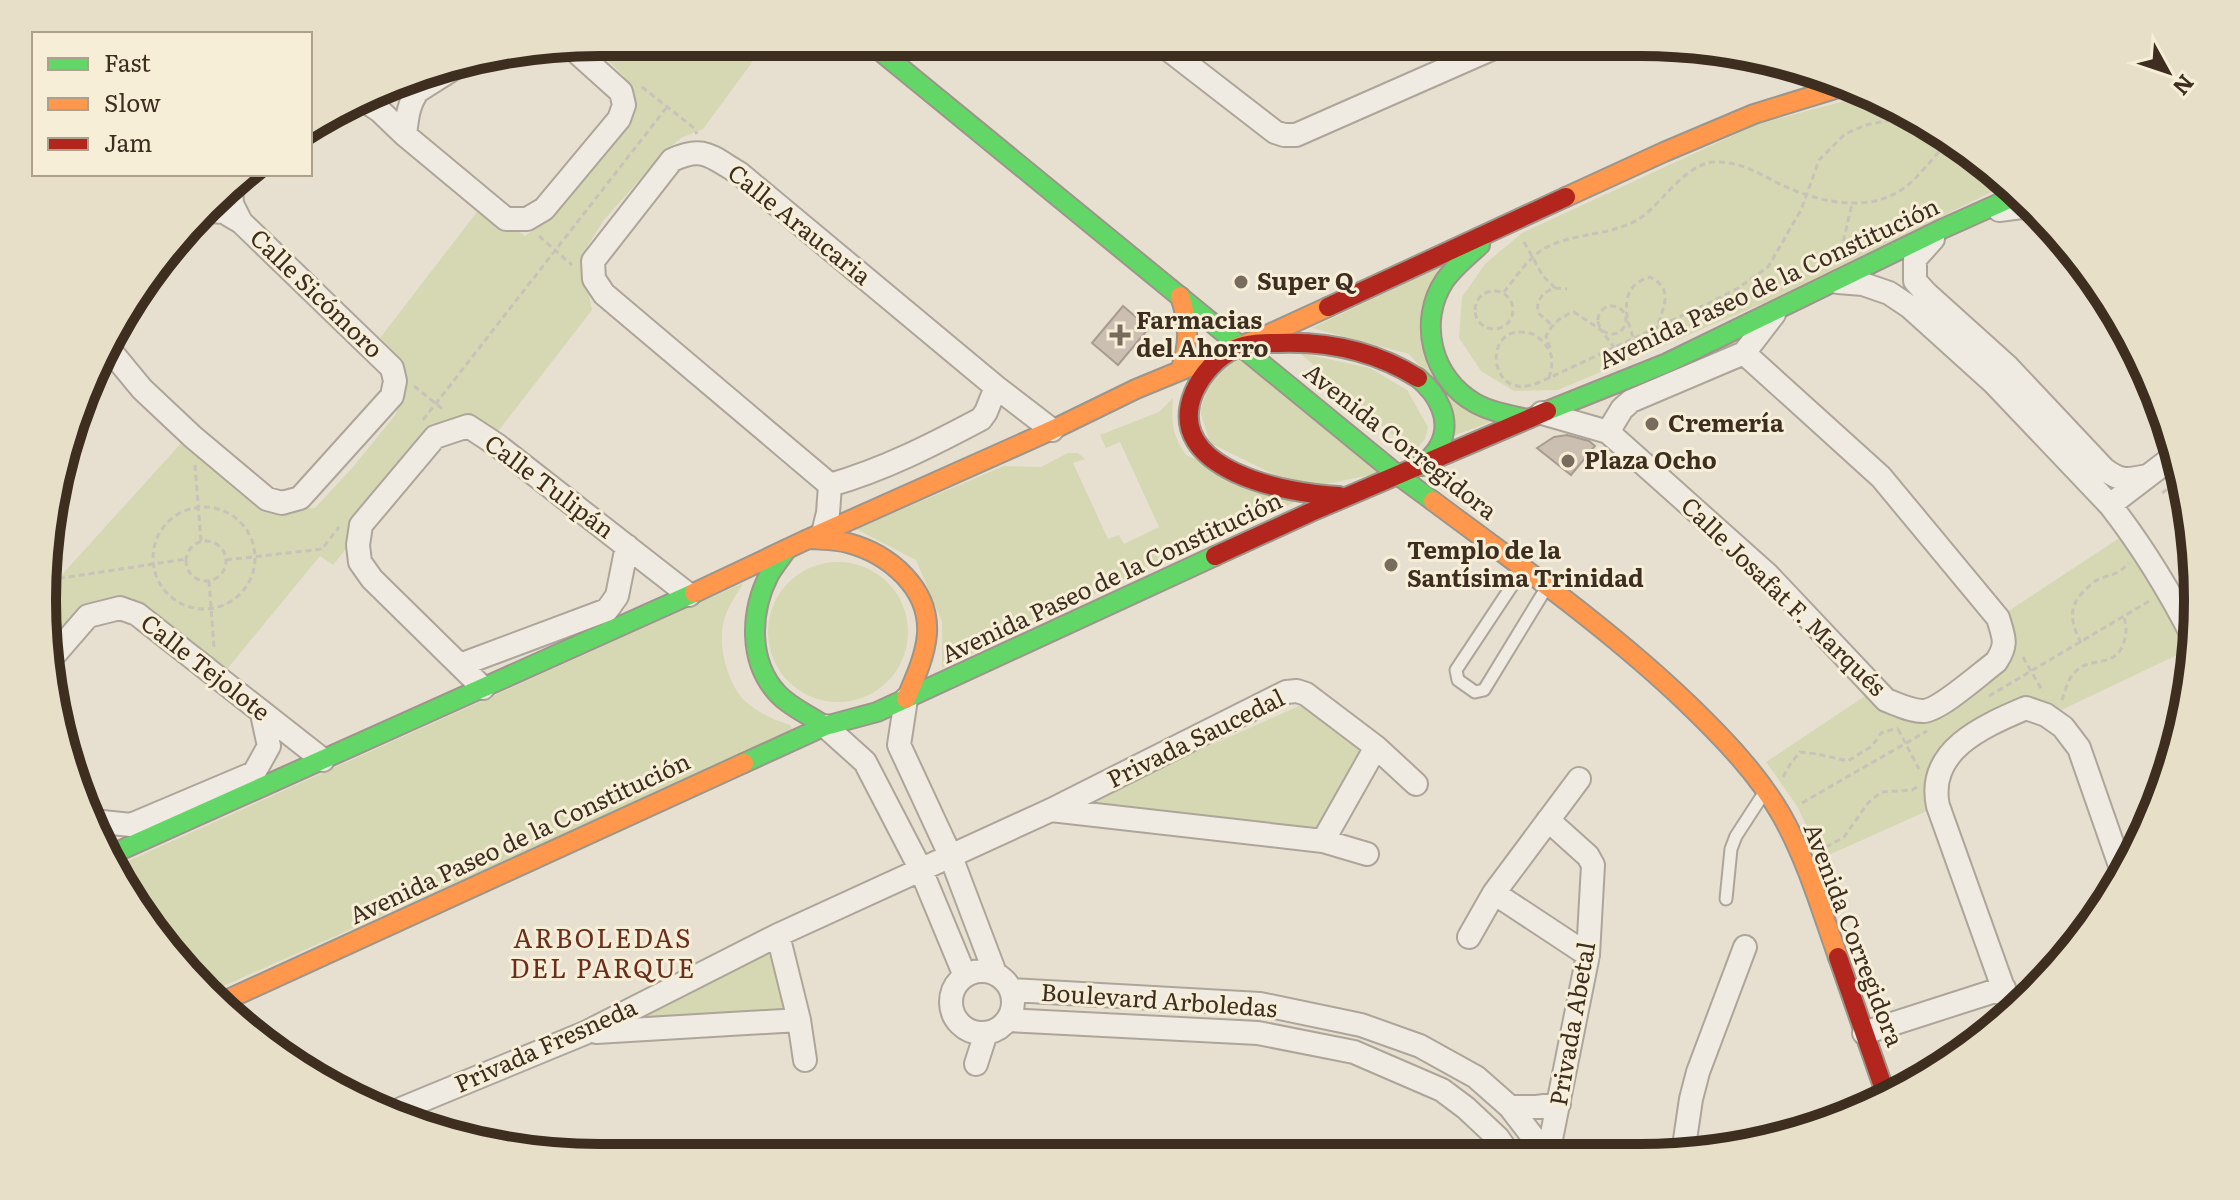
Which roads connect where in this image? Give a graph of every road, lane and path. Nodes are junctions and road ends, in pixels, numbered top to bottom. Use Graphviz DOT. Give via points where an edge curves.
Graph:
graph roads {
  1 [pos="890,56"];
  2 [pos="1177,56"];
  3 [pos="1475,56"];
  4 [pos="582,57"];
  5 [pos="430,84"];
  6 [pos="1827,89"];
  7 [pos="621,92"];
  8 [pos="372,106"];
  9 [pos="667,107"];
  10 [pos="1898,121"];
  11 [pos="405,135"];
  12 [pos="1940,147"];
  13 [pos="704,153"];
  14 [pos="1805,195"];
  15 [pos="2008,199"];
  16 [pos="232,200"];
  17 [pos="1852,204"];
  18 [pos="2017,208"];
  19 [pos="219,212"];
  20 [pos="1981,212"];
  21 [pos="506,219"];
  22 [pos="241,222"];
  23 [pos="1501,227"];
  24 [pos="1942,229"];
  25 [pos="556,250"];
  26 [pos="1532,259"];
  27 [pos="575,268"];
  28 [pos="1834,282"];
  29 [pos="1555,288"];
  30 [pos="1567,289"];
  31 [pos="1504,292"];
  32 [pos="1180,296"];
  33 [pos="1776,310"];
  34 [pos="1625,315"];
  35 [pos="1552,325"];
  36 [pos="1657,327"];
  37 [pos="1601,330"];
  38 [pos="1633,338"];
  39 [pos="1241,346"];
  40 [pos="1614,347"];
  41 [pos="1551,351"];
  42 [pos="1744,353"];
  43 [pos="114,355"];
  44 [pos="392,368"];
  45 [pos="1180,371"];
  46 [pos="1549,378"];
  47 [pos="996,387"];
  48 [pos="435,404"];
  49 [pos="1535,416"];
  50 [pos="468,426"];
  51 [pos="417,428"];
  52 [pos="1052,430"];
  53 [pos="1608,432"];
  54 [pos="193,437"];
  55 [pos="2166,462"];
  56 [pos="1422,466"];
  57 [pos="1399,476"];
  58 [pos="2147,476"];
  59 [pos="830,485"];
  60 [pos="1347,497"];
  61 [pos="2110,505"];
  62 [pos="199,507"];
  63 [pos="341,525"];
  64 [pos="816,536"];
  65 [pos="201,541"];
  66 [pos="627,546"];
  67 [pos="2141,548"];
  68 [pos="787,549"];
  69 [pos="256,556"];
  70 [pos="186,559"];
  71 [pos="226,560"];
  72 [pos="153,563"];
  73 [pos="1523,568"];
  74 [pos="57,579"];
  75 [pos="209,581"];
  76 [pos="1547,586"];
  77 [pos="689,595"];
  78 [pos="212,609"];
  79 [pos="2124,617"];
  80 [pos="2183,619"];
  81 [pos="2081,643"];
  82 [pos="59,650"];
  83 [pos="2023,658"];
  84 [pos="460,665"];
  85 [pos="215,676"];
  86 [pos="483,688"];
  87 [pos="906,699"];
  88 [pos="2047,699"];
  89 [pos="2061,709"];
  90 [pos="262,714"];
  91 [pos="825,726"];
  92 [pos="1376,747"];
  93 [pos="323,760"];
  94 [pos="1919,770"];
  95 [pos="1579,779"];
  96 [pos="1416,784"];
  97 [pos="1766,794"];
  98 [pos="1938,806"];
  99 [pos="1051,810"];
  100 [pos="1548,820"];
  101 [pos="104,823"];
  102 [pos="1323,841"];
  103 [pos="1799,849"];
  104 [pos="118,852"];
  105 [pos="1367,854"];
  106 [pos="951,857"];
  107 [pos="2118,859"];
  108 [pos="921,870"];
  109 [pos="1494,893"];
  110 [pos="1726,899"];
  111 [pos="778,935"];
  112 [pos="1469,937"];
  113 [pos="1745,947"];
  114 [pos="1588,955"];
  115 [pos="995,973"];
  116 [pos="965,976"];
  117 [pos="2004,988"];
  118 [pos="1011,990"];
  119 [pos="230,999"];
  120 [pos="2008,1001"];
  121 [pos="799,1020"];
  122 [pos="1008,1020"];
  123 [pos="1361,1025"];
  124 [pos="585,1033"];
  125 [pos="986,1033"];
  126 [pos="1864,1033"];
  127 [pos="1354,1052"];
  128 [pos="805,1060"];
  129 [pos="976,1064"];
  130 [pos="1883,1087"];
  131 [pos="1559,1104"];
  132 [pos="1510,1107"];
  133 [pos="405,1108"];
  134 [pos="1685,1142"];
  135 [pos="1502,1144"];
  136 [pos="1539,1144"];
  137 [pos="1549,1144"];
  1 -- 32 [label="street, Avenida Corregidora"];
  2 -- 3 [label="street" via="1275,132 1296,135"];
  4 -- 7 [label="street"];
  5 -- 11 [label="street" via="410,105"];
  6 -- 23 [label="street" via="1664,152"];
  7 -- 9 [label="path" via="637,83"];
  7 -- 21 [label="street" via="619,119 544,209 527,219"];
  8 -- 11 [label="street"];
  9 -- 13 [label="path" via="694,128"];
  9 -- 25 [label="path"];
  10 -- 14 [label="path" via="1845,134 1819,160"];
  11 -- 21 [label="street"];
  12 -- 17 [label="path" via="1909,185 1885,199"];
  13 -- 47 [label="street, Calle Araucaria" via="739,173"];
  13 -- 59 [label="street, Calle Araucaria" via="672,160 593,261 594,279 604,294"];
  14 -- 17 [label="path"];
  14 -- 26 [label="path" via="1758,171 1710,162 1683,176 1626,228 1573,238"];
  14 -- 36 [label="path" via="1768,267 1738,288"];
  15 -- 20 [label="street, Avenida Paseo de la Constitución"];
  16 -- 22 [label="street, Calle Sicómoro"];
  17 -- 28 [label="path"];
  18 -- 20 [label="street"];
  19 -- 22 [label="street"];
  20 -- 24 [label="street, Avenida Paseo de la Constitución"];
  21 -- 25 [label="path"];
  22 -- 44 [label="street, Calle Sicómoro"];
  23 -- 39 [label="street"];
  23 -- 49 [label="street" via="1443,283 1432,308 1432,349 1443,374 1461,395 1484,408"];
  24 -- 28 [label="street, Avenida Paseo de la Constitución"];
  24 -- 58 [label="street" via="1915,259 1915,281 2008,367 2104,469 2126,480"];
  25 -- 27 [label="path"];
  25 -- 48 [label="path"];
  26 -- 29 [label="path"];
  26 -- 31 [label="path"];
  28 -- 33 [label="street, Avenida Paseo de la Constitución"];
  28 -- 61 [label="street" via="1863,284 1910,307 1993,382"];
  29 -- 30 [label="path"];
  29 -- 35 [label="path" via="1537,303 1538,313"];
  31 -- 31 [label="path" via="1513,305 1511,320 1501,329 1490,329 1477,320 1476,304 1487,292"];
  32 -- 39 [label="street, Avenida Corregidora"];
  32 -- 45 [label="street" via="1190,336"];
  33 -- 42 [label="street"];
  33 -- 49 [label="street, Avenida Paseo de la Constitución" via="1667,363"];
  34 -- 36 [label="path" via="1632,288 1650,277 1665,289"];
  34 -- 37 [label="path" via="1619,332"];
  34 -- 37 [label="path" via="1609,306 1601,311"];
  34 -- 38 [label="path"];
  35 -- 37 [label="path" via="1574,312"];
  35 -- 41 [label="path" via="1546,336"];
  36 -- 38 [label="path"];
  37 -- 40 [label="path"];
  38 -- 40 [label="path"];
  39 -- 45 [label="street"];
  39 -- 56 [label="street" via="1329,344 1377,358 1419,379 1439,400 1444,425 1439,447"];
  39 -- 57 [label="street, Avenida Corregidora"];
  39 -- 60 [label="street" via="1203,375 1194,391 1189,421 1196,442 1218,462 1254,481 1294,493"];
  40 -- 46 [label="path"];
  41 -- 46 [label="path"];
  41 -- 46 [label="path" via="1529,332 1515,332 1496,352 1496,366 1515,386"];
  42 -- 53 [label="street" via="1631,401"];
  42 -- 53 [label="street, Calle Josafat F. Marqués" via="1881,477 1998,618 2005,642 1996,662 1936,708 1923,711 1886,700 1768,575"];
  43 -- 54 [label="street, Calle Sicómoro"];
  44 -- 48 [label="path"];
  44 -- 54 [label="street, Calle Sicómoro" via="392,396 300,498 282,503 267,499"];
  45 -- 52 [label="street"];
  47 -- 52 [label="street, Calle Araucaria"];
  47 -- 59 [label="street" via="981,419 932,445"];
  48 -- 50 [label="path"];
  48 -- 51 [label="path"];
  49 -- 53 [label="street, Calle Josafat F. Marqués"];
  49 -- 56 [label="street, Avenida Paseo de la Constitución"];
  50 -- 66 [label="street, Calle Tulipán"];
  50 -- 84 [label="street, Calle Tulipán" via="435,437 361,525 358,545 360,562 372,579"];
  52 -- 64 [label="street"];
  54 -- 62 [label="path"];
  55 -- 58 [label="street"];
  56 -- 57 [label="street, Avenida Paseo de la Constitución"];
  57 -- 60 [label="street, Avenida Paseo de la Constitución"];
  57 -- 73 [label="street, Avenida Corregidora"];
  58 -- 61 [label="street"];
  59 -- 64 [label="street" via="828,513"];
  60 -- 87 [label="street, Avenida Paseo de la Constitución"];
  61 -- 67 [label="street"];
  62 -- 65 [label="path"];
  62 -- 69 [label="path" via="227,512 245,526"];
  62 -- 72 [label="path" via="164,526 155,542"];
  63 -- 69 [label="path" via="322,549"];
  64 -- 68 [label="street"];
  64 -- 87 [label="street" via="879,555 903,572 920,598 927,628"];
  65 -- 70 [label="path"];
  65 -- 71 [label="path" via="215,543"];
  66 -- 77 [label="street, Calle Tulipán"];
  66 -- 84 [label="street" via="617,596 607,610"];
  67 -- 80 [label="street"];
  67 -- 81 [label="path" via="2120,572 2094,582 2079,596 2071,611"];
  68 -- 77 [label="street"];
  68 -- 91 [label="street" via="769,576 754,639 761,671 778,694"];
  69 -- 71 [label="path"];
  69 -- 78 [label="path" via="243,592"];
  70 -- 72 [label="path"];
  70 -- 75 [label="path" via="190,574"];
  71 -- 75 [label="path" via="222,573"];
  72 -- 74 [label="path"];
  72 -- 78 [label="path" via="164,591 178,603"];
  73 -- 76 [label="street, Avenida Corregidora"];
  73 -- 76 [label="lane" via="1456,670 1458,680 1475,692 1484,690"];
  75 -- 78 [label="path"];
  76 -- 97 [label="street, Avenida Corregidora" via="1660,677 1726,741"];
  77 -- 86 [label="street"];
  78 -- 85 [label="path"];
  79 -- 89 [label="path" via="2127,634 2117,656 2091,661 2075,671"];
  82 -- 85 [label="street, Calle Tejolote" via="88,616 120,608 137,614"];
  83 -- 88 [label="path"];
  84 -- 86 [label="street, Calle Tulipán"];
  85 -- 90 [label="street, Calle Tejolote"];
  86 -- 93 [label="street"];
  87 -- 91 [label="street, Avenida Paseo de la Constitución"];
  87 -- 106 [label="street" via="899,745"];
  90 -- 93 [label="street, Calle Tejolote"];
  90 -- 101 [label="street" via="269,746 254,773 131,825"];
  91 -- 108 [label="street" via="865,762"];
  91 -- 119 [label="street, Avenida Paseo de la Constitución"];
  92 -- 96 [label="street, Privada Saucedal"];
  92 -- 99 [label="street, Privada Saucedal" via="1306,694 1286,692"];
  92 -- 102 [label="street"];
  93 -- 104 [label="street"];
  94 -- 97 [label="path" via="1898,728 1881,733 1872,746 1848,761 1800,752 1778,790"];
  95 -- 100 [label="street"];
  97 -- 103 [label="street, Avenida Corregidora"];
  97 -- 110 [label="lane" via="1731,849"];
  98 -- 103 [label="path" via="1926,783 1912,790 1881,792 1844,837 1828,847"];
  98 -- 107 [label="street" via="1938,773 1951,751 1989,723 2026,708 2063,727 2079,748"];
  98 -- 117 [label="street"];
  99 -- 102 [label="street, Privada Saucedal"];
  99 -- 106 [label="street, Privada Saucedal"];
  100 -- 109 [label="street"];
  100 -- 114 [label="street, Privada Abetal" via="1593,865"];
  102 -- 105 [label="street, Privada Saucedal"];
  103 -- 126 [label="street, Avenida Corregidora"];
  106 -- 108 [label="street, Privada Fresneda"];
  106 -- 115 [label="street"];
  108 -- 111 [label="street, Privada Fresneda"];
  108 -- 116 [label="street"];
  109 -- 112 [label="street"];
  109 -- 114 [label="street"];
  111 -- 121 [label="street"];
  111 -- 124 [label="street, Privada Fresneda"];
  113 -- 134 [label="street" via="1698,1072"];
  114 -- 131 [label="street, Privada Abetal"];
  115 -- 116 [label="street"];
  115 -- 118 [label="street"];
  116 -- 125 [label="street" via="954,989 951,1005 957,1021 969,1031"];
  117 -- 120 [label="street"];
  117 -- 126 [label="street"];
  118 -- 122 [label="street"];
  118 -- 123 [label="street, Boulevard Arboledas" via="1260,1004"];
  121 -- 124 [label="street"];
  121 -- 128 [label="street"];
  122 -- 125 [label="street"];
  122 -- 127 [label="street, Boulevard Arboledas" via="1258,1033"];
  123 -- 127 [label="street"];
  123 -- 132 [label="street, Boulevard Arboledas" via="1420,1046 1476,1077"];
  124 -- 133 [label="street, Privada Fresneda"];
  125 -- 129 [label="street"];
  126 -- 130 [label="street, Avenida Corregidora"];
  127 -- 135 [label="street, Boulevard Arboledas" via="1442,1090"];
  131 -- 132 [label="street"];
  131 -- 137 [label="street, Privada Abetal"];
  132 -- 136 [label="street, Boulevard Arboledas"];
}
